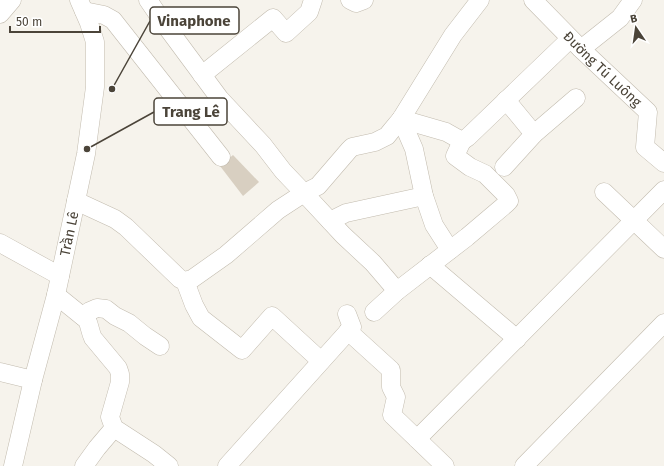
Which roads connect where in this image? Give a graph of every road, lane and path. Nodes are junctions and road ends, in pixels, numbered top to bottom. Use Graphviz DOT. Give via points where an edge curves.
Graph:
graph roads {
  1 [pos="12,0"];
  2 [pos="148,0"];
  3 [pos="314,0"];
  4 [pos="350,0"];
  5 [pos="364,0"];
  6 [pos="480,0"];
  7 [pos="533,0"];
  8 [pos="633,0"];
  9 [pos="82,5"];
  10 [pos="0,14"];
  11 [pos="576,44"];
  12 [pos="202,75"];
  13 [pos="576,98"];
  14 [pos="506,100"];
  15 [pos="401,119"];
  16 [pos="534,134"];
  17 [pos="462,141"];
  18 [pos="221,157"];
  19 [pos="664,163"];
  20 [pos="504,167"];
  21 [pos="664,190"];
  22 [pos="304,192"];
  23 [pos="604,192"];
  24 [pos="424,196"];
  25 [pos="76,201"];
  26 [pos="634,220"];
  27 [pos="330,221"];
  28 [pos="0,243"];
  29 [pos="664,249"];
  30 [pos="450,250"];
  31 [pos="430,265"];
  32 [pos="60,276"];
  33 [pos="184,281"];
  34 [pos="397,291"];
  35 [pos="56,295"];
  36 [pos="374,312"];
  37 [pos="82,316"];
  38 [pos="664,323"];
  39 [pos="516,339"];
  40 [pos="160,346"];
  41 [pos="321,361"];
  42 [pos="0,372"];
  43 [pos="33,380"];
  44 [pos="114,428"];
  45 [pos="417,439"];
  46 [pos="14,466"];
  47 [pos="84,466"];
  48 [pos="169,466"];
  49 [pos="227,466"];
  50 [pos="445,466"];
  51 [pos="524,466"];
  1 -- 10 [label="street"];
  2 -- 12 [label="street"];
  3 -- 12 [label="street" via="309,12 286,33 274,18"];
  4 -- 5 [label="street" via="356,3"];
  6 -- 15 [label="street" via="453,35"];
  7 -- 11 [label="street, Đường Tú Luông"];
  8 -- 11 [label="street" via="620,18"];
  9 -- 18 [label="street" via="113,20"];
  9 -- 25 [label="street, Trần Lê" via="95,42 95,86 86,154"];
  11 -- 14 [label="street"];
  11 -- 19 [label="street, Đường Tú Luông" via="648,112 645,146"];
  12 -- 22 [label="street" via="220,99"];
  13 -- 16 [label="street"];
  14 -- 16 [label="street"];
  14 -- 17 [label="street"];
  15 -- 17 [label="street" via="446,132"];
  15 -- 22 [label="street" via="387,136 376,142 352,147 318,186"];
  15 -- 24 [label="street" via="414,149"];
  16 -- 20 [label="street"];
  17 -- 30 [label="street" via="455,156 485,174 509,201"];
  21 -- 26 [label="street"];
  22 -- 27 [label="street"];
  22 -- 33 [label="street" via="278,210 217,262 192,279"];
  23 -- 26 [label="street"];
  24 -- 27 [label="street" via="346,213"];
  24 -- 30 [label="street" via="434,225"];
  25 -- 32 [label="street, Trần Lê"];
  25 -- 33 [label="street" via="115,219"];
  26 -- 29 [label="street"];
  26 -- 39 [label="street"];
  27 -- 34 [label="street" via="373,263"];
  28 -- 32 [label="street"];
  30 -- 31 [label="street"];
  31 -- 34 [label="street"];
  31 -- 39 [label="street"];
  32 -- 35 [label="street, Trần Lê"];
  33 -- 41 [label="street" via="201,318 242,350 272,316"];
  34 -- 36 [label="street"];
  35 -- 37 [label="street"];
  35 -- 43 [label="street, Trần Lê"];
  37 -- 40 [label="street" via="90,310 106,309"];
  37 -- 44 [label="street" via="87,320 93,338 120,374 110,417"];
  38 -- 51 [label="street"];
  39 -- 45 [label="street"];
  41 -- 45 [label="street" via="348,323 391,370 391,387 396,397 392,415"];
  41 -- 49 [label="street"];
  42 -- 43 [label="street"];
  43 -- 46 [label="street, Trần Lê"];
  44 -- 47 [label="street"];
  44 -- 48 [label="street"];
  45 -- 50 [label="street"];
}
